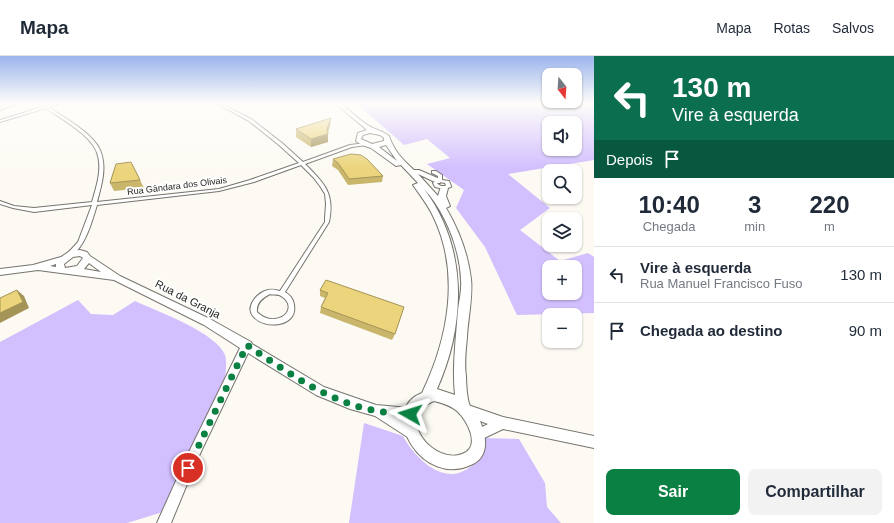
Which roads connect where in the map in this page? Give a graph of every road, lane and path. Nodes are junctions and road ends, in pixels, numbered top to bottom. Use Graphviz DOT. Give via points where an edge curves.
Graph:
graph roads {
  1 [pos="71,125"];
  2 [pos="256,125"];
  3 [pos="355,125"];
  4 [pos="362,125"];
  5 [pos="374,131"];
  6 [pos="359,137"];
  7 [pos="387,142"];
  8 [pos="369,145"];
  9 [pos="351,146"];
  10 [pos="399,159"];
  11 [pos="302,163"];
  12 [pos="434,172"];
  13 [pos="439,180"];
  14 [pos="444,188"];
  15 [pos="0,202"];
  16 [pos="93,204"];
  17 [pos="450,222"];
  18 [pos="81,242"];
  19 [pos="86,256"];
  20 [pos="66,257"];
  21 [pos="33,268"];
  22 [pos="61,269"];
  23 [pos="72,271"];
  24 [pos="0,272"];
  25 [pos="117,278"];
  26 [pos="282,293"];
  27 [pos="247,345"];
  28 [pos="427,396"];
  29 [pos="465,409"];
  30 [pos="376,411"];
  31 [pos="410,414"];
  32 [pos="503,423"];
  33 [pos="413,434"];
  34 [pos="478,435"];
  35 [pos="594,442"];
  36 [pos="164,523"];
  1 -- 16 [label="street" via="86,136 101,153 102,174"];
  2 -- 11 [label="street"];
  3 -- 6 [label="main road"];
  4 -- 5 [label="main road"];
  5 -- 6 [label="main road"];
  5 -- 7 [label="main road" via="385,135"];
  6 -- 8 [label="main road"];
  6 -- 9 [label="street, Rua Gândara dos Olivais"];
  7 -- 8 [label="main road"];
  7 -- 10 [label="main road"];
  8 -- 9 [label="street, Rua Gândara dos Olivais"];
  8 -- 28 [label="main road" via="394,162 424,193 439,219 450,250 454,284 449,336 440,369"];
  9 -- 11 [label="street, Rua Gândara dos Olivais"];
  10 -- 13 [label="main road" via="423,174"];
  10 -- 17 [label="main road" via="429,189"];
  11 -- 16 [label="street, Rua Gândara dos Olivais" via="219,190"];
  11 -- 26 [label="street" via="323,186 327,194 329,212 322,232"];
  12 -- 13 [label="street" via="440,176"];
  13 -- 14 [label="street" via="435,185"];
  14 -- 17 [label="main road" via="442,196"];
  15 -- 16 [label="street, Rua Gândara dos Olivais" via="34,210"];
  16 -- 18 [label="street"];
  17 -- 29 [label="main road" via="462,256 466,280 459,372"];
  18 -- 19 [label="street"];
  18 -- 20 [label="street"];
  19 -- 20 [label="main road" via="77,253"];
  19 -- 23 [label="main road" via="85,264"];
  19 -- 25 [label="main road, Rua da Granja"];
  20 -- 21 [label="main road"];
  20 -- 22 [label="main road" via="60,264"];
  21 -- 22 [label="main road"];
  21 -- 24 [label="main road"];
  22 -- 23 [label="main road, Rua da Granja"];
  23 -- 25 [label="main road, Rua da Granja"];
  25 -- 27 [label="main road, Rua da Granja" via="207,322"];
  26 -- 26 [label="street" via="269,292 258,298 253,308 257,318 268,323 286,319 292,305"];
  27 -- 30 [label="main road, Rua da Granja" via="320,391"];
  27 -- 36 [label="main road" via="193,456"];
  28 -- 29 [label="main road" via="445,396"];
  28 -- 31 [label="main road" via="416,402"];
  29 -- 32 [label="main road"];
  29 -- 34 [label="main road" via="475,423"];
  30 -- 31 [label="main road"];
  30 -- 33 [label="main road"];
  31 -- 33 [label="main road"];
  32 -- 34 [label="main road"];
  32 -- 35 [label="main road"];
  33 -- 34 [label="main road" via="417,443 427,453 448,463 465,461 471,457 478,444"];
}
